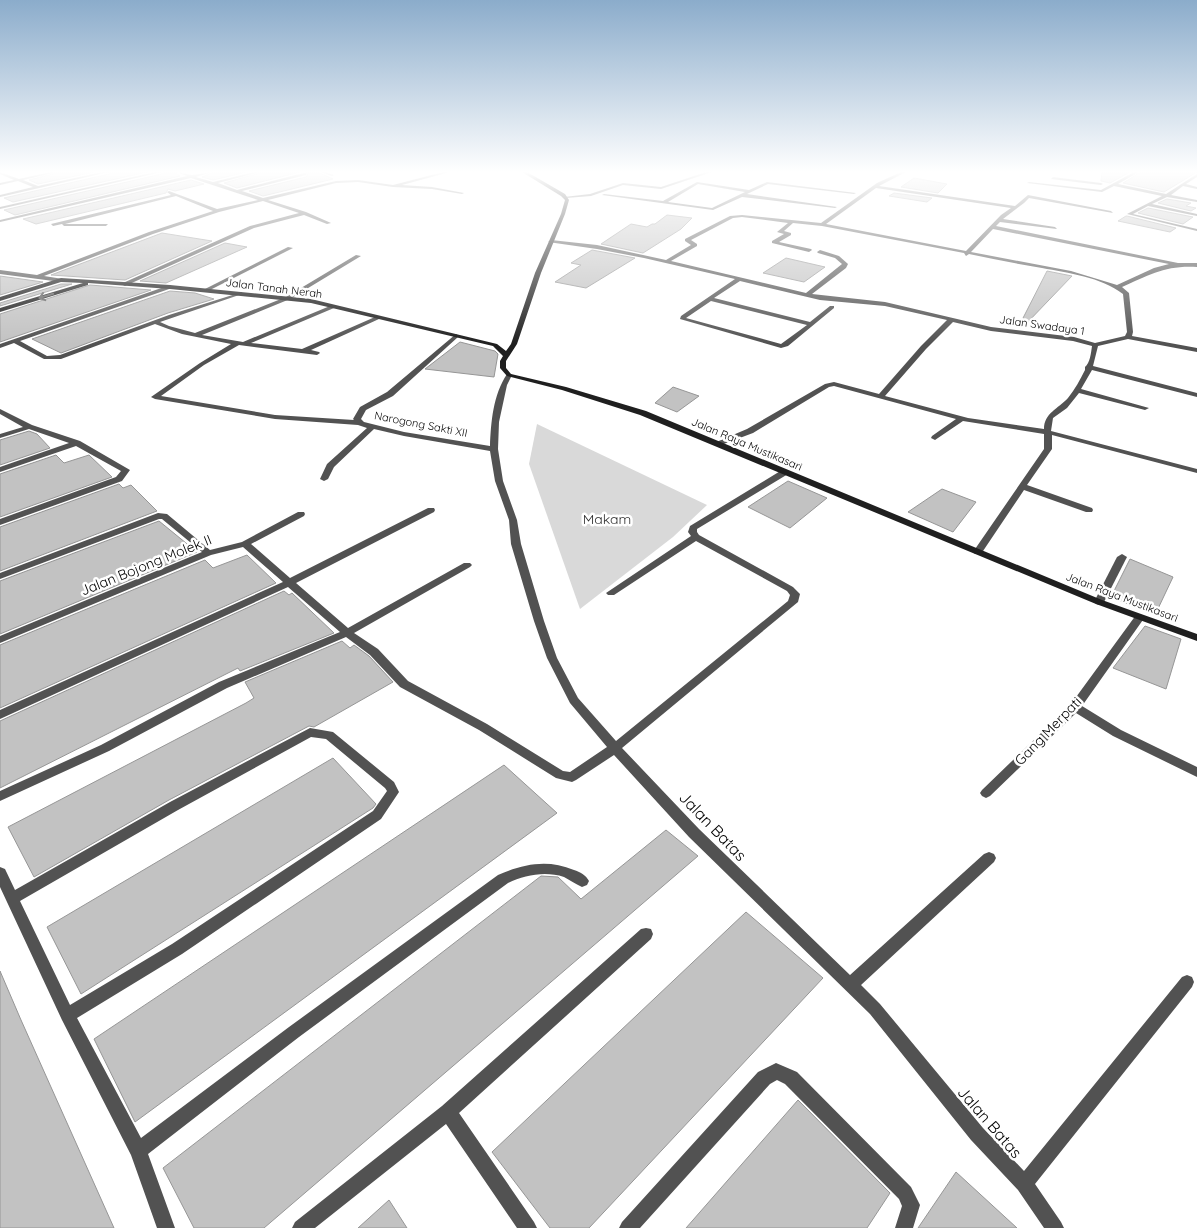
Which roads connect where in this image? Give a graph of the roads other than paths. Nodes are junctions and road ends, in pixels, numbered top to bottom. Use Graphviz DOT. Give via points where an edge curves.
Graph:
graph roads {
  1 [pos="162,229"];
  2 [pos="247,229"];
  3 [pos="556,229"];
  4 [pos="708,229"];
  5 [pos="783,229"];
  6 [pos="843,229"];
  7 [pos="992,229"];
  8 [pos="1000,229"];
  9 [pos="551,242"];
  10 [pos="290,248"];
  11 [pos="810,250"];
  12 [pos="820,252"];
  13 [pos="966,254"];
  14 [pos="358,256"];
  15 [pos="666,261"];
  16 [pos="1176,264"];
  17 [pos="1197,266"];
  18 [pos="0,272"];
  19 [pos="37,277"];
  20 [pos="742,279"];
  21 [pos="61,280"];
  22 [pos="92,282"];
  23 [pos="125,284"];
  24 [pos="170,287"];
  25 [pos="1118,287"];
  26 [pos="206,290"];
  27 [pos="240,293"];
  28 [pos="807,295"];
  29 [pos="288,298"];
  30 [pos="0,299"];
  31 [pos="710,299"];
  32 [pos="332,307"];
  33 [pos="832,307"];
  34 [pos="0,310"];
  35 [pos="377,318"];
  36 [pos="951,320"];
  37 [pos="155,322"];
  38 [pos="812,324"];
  39 [pos="196,335"];
  40 [pos="456,336"];
  41 [pos="1128,337"];
  42 [pos="15,341"];
  43 [pos="242,343"];
  44 [pos="1095,345"];
  45 [pos="0,346"];
  46 [pos="1197,350"];
  47 [pos="303,352"];
  48 [pos="317,352"];
  49 [pos="506,355"];
  50 [pos="1088,367"];
  51 [pos="508,375"];
  52 [pos="1077,390"];
  53 [pos="1197,395"];
  54 [pos="880,397"];
  55 [pos="1145,408"];
  56 [pos="0,411"];
  57 [pos="962,418"];
  58 [pos="360,423"];
  59 [pos="29,427"];
  60 [pos="372,427"];
  61 [pos="1048,432"];
  62 [pos="0,436"];
  63 [pos="936,438"];
  64 [pos="77,444"];
  65 [pos="718,444"];
  66 [pos="494,449"];
  67 [pos="0,470"];
  68 [pos="1197,471"];
  69 [pos="785,472"];
  70 [pos="324,479"];
  71 [pos="1024,487"];
  72 [pos="431,510"];
  73 [pos="1089,510"];
  74 [pos="301,514"];
  75 [pos="0,522"];
  76 [pos="696,537"];
  77 [pos="245,544"];
  78 [pos="978,552"];
  79 [pos="208,553"];
  80 [pos="1122,557"];
  81 [pos="468,565"];
  82 [pos="0,576"];
  83 [pos="288,583"];
  84 [pos="611,593"];
  85 [pos="1099,602"];
  86 [pos="1140,617"];
  87 [pos="347,633"];
  88 [pos="1197,638"];
  89 [pos="0,640"];
  90 [pos="1074,707"];
  91 [pos="0,715"];
  92 [pos="615,748"];
  93 [pos="1197,772"];
  94 [pos="986,793"];
  95 [pos="0,796"];
  96 [pos="989,858"];
  97 [pos="0,873"];
  98 [pos="582,881"];
  99 [pos="13,898"];
  100 [pos="646,934"];
  101 [pos="1187,982"];
  102 [pos="850,985"];
  103 [pos="68,1015"];
  104 [pos="448,1112"];
  105 [pos="138,1151"];
  106 [pos="1024,1184"];
  107 [pos="166,1228"];
  108 [pos="301,1228"];
  109 [pos="528,1228"];
  110 [pos="628,1228"];
  111 [pos="904,1228"];
  112 [pos="1056,1228"];
  1 -- 19 [label="street"];
  2 -- 23 [label="street"];
  3 -- 9 [label="main road"];
  4 -- 15 [label="street" via="687,240 695,245"];
  5 -- 11 [label="street" via="780,232 789,234 774,242"];
  6 -- 13 [label="street"];
  7 -- 13 [label="street"];
  8 -- 16 [label="street"];
  9 -- 15 [label="street, Jalan Swadaya 1" via="597,247"];
  9 -- 49 [label="main road" via="514,344"];
  10 -- 26 [label="street"];
  12 -- 28 [label="street" via="837,257 844,267"];
  13 -- 25 [label="street" via="1072,273"];
  14 -- 29 [label="street"];
  15 -- 20 [label="street, Jalan Swadaya 1"];
  16 -- 17 [label="street"];
  16 -- 25 [label="street" via="1163,266"];
  18 -- 19 [label="street"];
  19 -- 21 [label="street"];
  20 -- 28 [label="street, Jalan Swadaya 1"];
  20 -- 31 [label="street"];
  21 -- 22 [label="main road, Jalan Tanah Nerah"];
  21 -- 30 [label="main road"];
  22 -- 23 [label="main road, Jalan Tanah Nerah"];
  22 -- 34 [label="main road, one-way"];
  23 -- 24 [label="main road, Jalan Tanah Nerah"];
  24 -- 26 [label="main road, Jalan Tanah Nerah"];
  24 -- 42 [label="street"];
  25 -- 41 [label="street" via="1127,298"];
  26 -- 27 [label="main road, Jalan Tanah Nerah"];
  27 -- 29 [label="main road, Jalan Tanah Nerah"];
  27 -- 37 [label="street"];
  28 -- 36 [label="street, Jalan Swadaya 1" via="885,304"];
  29 -- 32 [label="main road, Jalan Tanah Nerah"];
  29 -- 39 [label="street"];
  31 -- 38 [label="street"];
  31 -- 38 [label="street" via="683,319 781,346"];
  32 -- 35 [label="main road, Jalan Tanah Nerah"];
  32 -- 43 [label="street"];
  33 -- 38 [label="street"];
  35 -- 40 [label="main road, Jalan Tanah Nerah"];
  35 -- 47 [label="street"];
  36 -- 44 [label="street, Jalan Swadaya 1"];
  36 -- 54 [label="street" via="927,342"];
  37 -- 39 [label="street"];
  37 -- 42 [label="street" via="51,359"];
  39 -- 43 [label="street"];
  40 -- 49 [label="main road, Jalan Tanah Nerah" via="495,345"];
  40 -- 58 [label="street, Narogong Sakti XII" via="390,394 363,409 357,419"];
  41 -- 44 [label="street"];
  41 -- 46 [label="street"];
  42 -- 45 [label="street"];
  43 -- 47 [label="street"];
  43 -- 58 [label="street" via="202,364 156,397 275,417"];
  44 -- 50 [label="street, Jalan Swadaya 1"];
  47 -- 48 [label="street"];
  49 -- 51 [label="main road" via="502,361"];
  50 -- 52 [label="street, Jalan Swadaya 1"];
  50 -- 53 [label="street"];
  51 -- 65 [label="main road, Jalan Raya Mustikasari" via="598,398"];
  51 -- 66 [label="street, Jalan Batas" via="498,410"];
  52 -- 55 [label="street"];
  52 -- 61 [label="street, Jalan Swadaya 1" via="1050,417 1046,425"];
  54 -- 57 [label="street"];
  54 -- 65 [label="street" via="841,385 827,385 750,430"];
  56 -- 59 [label="street"];
  57 -- 61 [label="street"];
  57 -- 63 [label="street"];
  58 -- 60 [label="street, Narogong Sakti XII"];
  59 -- 62 [label="street"];
  59 -- 64 [label="street"];
  60 -- 66 [label="street, Narogong Sakti XII"];
  60 -- 70 [label="street" via="330,466"];
  61 -- 68 [label="street"];
  61 -- 71 [label="street, Jalan Swadaya 1" via="1048,448"];
  64 -- 67 [label="street"];
  64 -- 75 [label="street" via="126,470 119,479"];
  65 -- 69 [label="main road, Jalan Raya Mustikasari"];
  66 -- 92 [label="street, Jalan Batas" via="516,544 552,658 574,700"];
  69 -- 76 [label="street" via="693,528"];
  69 -- 78 [label="main road, Jalan Raya Mustikasari"];
  71 -- 73 [label="street"];
  71 -- 78 [label="street, Jalan Swadaya 1"];
  72 -- 83 [label="street"];
  74 -- 77 [label="street, Jalan Bojong Molek II"];
  76 -- 84 [label="street"];
  76 -- 92 [label="street" via="790,589 794,594 793,602"];
  77 -- 79 [label="street, Jalan Bojong Molek II"];
  77 -- 83 [label="street"];
  78 -- 85 [label="main road, Jalan Raya Mustikasari"];
  79 -- 82 [label="street" via="164,516 158,516"];
  79 -- 89 [label="street, Jalan Bojong Molek II"];
  80 -- 85 [label="street"];
  81 -- 87 [label="street"];
  83 -- 87 [label="street"];
  83 -- 91 [label="street"];
  85 -- 86 [label="main road, Jalan Raya Mustikasari"];
  86 -- 88 [label="main road, Jalan Raya Mustikasari"];
  86 -- 90 [label="street, Gang Merpati"];
  87 -- 92 [label="street" via="374,652 404,684 483,726 560,775 572,777 579,774"];
  87 -- 95 [label="street" via="223,685 105,748"];
  90 -- 93 [label="street" via="1117,733"];
  90 -- 94 [label="street, Gang Merpati"];
  92 -- 102 [label="street, Jalan Batas" via="694,833"];
  96 -- 102 [label="street"];
  97 -- 99 [label="street"];
  98 -- 105 [label="street" via="570,872 553,868 517,872 503,879"];
  99 -- 103 [label="street"];
  99 -- 103 [label="street" via="310,732 329,735 390,785 393,792 377,815 177,949"];
  100 -- 104 [label="street"];
  101 -- 106 [label="street"];
  102 -- 106 [label="street, Jalan Batas" via="875,1009 977,1134"];
  103 -- 105 [label="street"];
  104 -- 108 [label="street"];
  104 -- 109 [label="street"];
  105 -- 107 [label="street"];
  106 -- 112 [label="street, Jalan Batas"];
  110 -- 111 [label="street" via="764,1078 776,1071 791,1078 905,1193 910,1205"];
}
